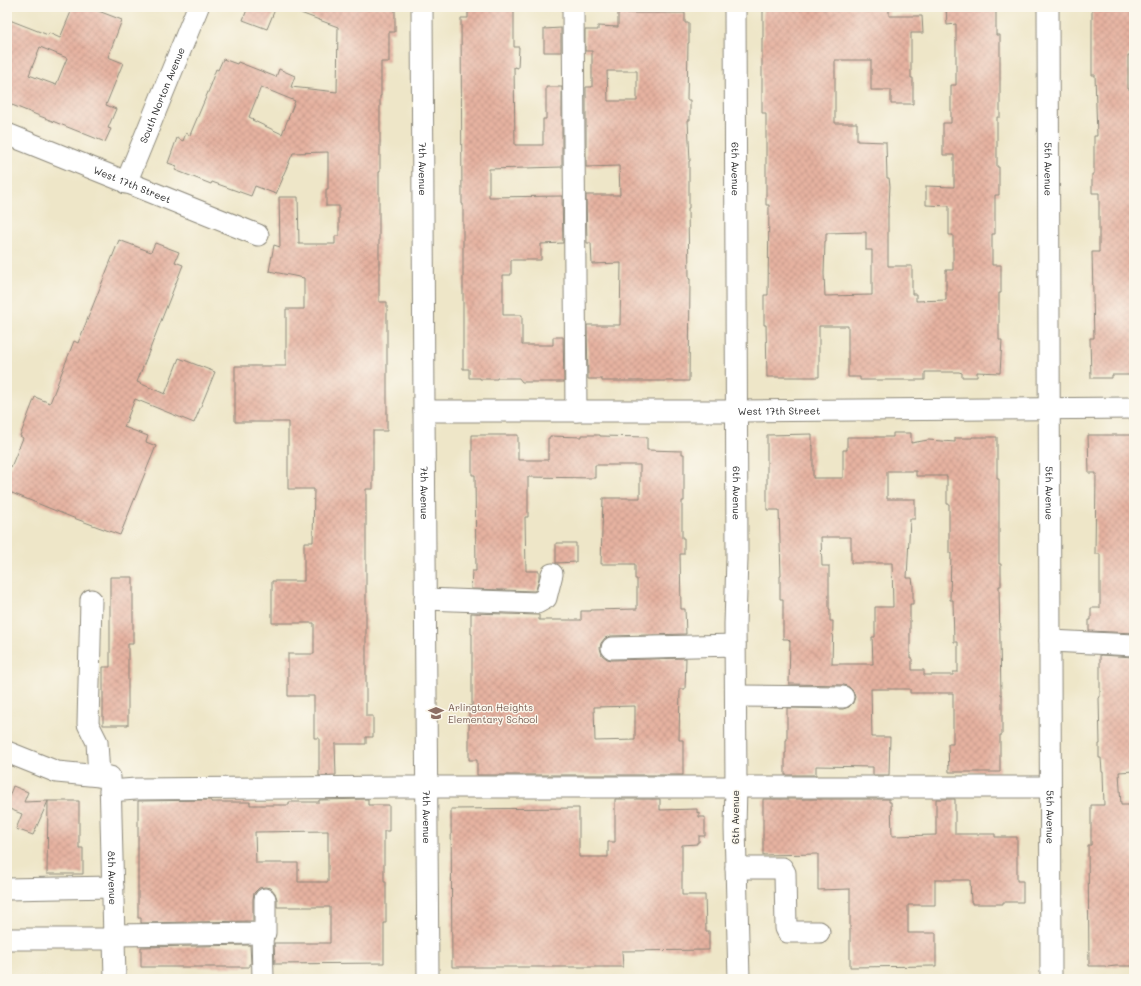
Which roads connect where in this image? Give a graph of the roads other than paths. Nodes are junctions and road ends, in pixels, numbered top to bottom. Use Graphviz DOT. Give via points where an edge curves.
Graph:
graph roads {
  1 [pos="198,7"];
  2 [pos="422,7"];
  3 [pos="573,7"];
  4 [pos="735,7"];
  5 [pos="1048,7"];
  6 [pos="7,134"];
  7 [pos="126,183"];
  8 [pos="258,234"];
  9 [pos="1049,408"];
  10 [pos="1134,408"];
  11 [pos="424,411"];
  12 [pos="576,411"];
  13 [pos="736,411"];
  14 [pos="552,574"];
  15 [pos="425,599"];
  16 [pos="91,600"];
  17 [pos="1050,642"];
  18 [pos="735,645"];
  19 [pos="1134,645"];
  20 [pos="612,648"];
  21 [pos="736,696"];
  22 [pos="843,697"];
  23 [pos="7,752"];
  24 [pos="106,781"];
  25 [pos="736,787"];
  26 [pos="1050,787"];
  27 [pos="427,788"];
  28 [pos="736,868"];
  29 [pos="113,887"];
  30 [pos="7,890"];
  31 [pos="265,899"];
  32 [pos="819,932"];
  33 [pos="262,933"];
  34 [pos="114,937"];
  35 [pos="7,939"];
  36 [pos="115,979"];
  37 [pos="263,979"];
  38 [pos="428,979"];
  39 [pos="739,979"];
  40 [pos="1051,979"];
  1 -- 7 [label="street, South Norton Avenue"];
  2 -- 11 [label="street, 7th Avenue"];
  3 -- 12 [label="street"];
  4 -- 13 [label="street, 6th Avenue"];
  5 -- 9 [label="street, 5th Avenue"];
  6 -- 7 [label="street, West 17th Street"];
  7 -- 8 [label="street, West 17th Street"];
  9 -- 10 [label="street, West 17th Street"];
  9 -- 13 [label="street, West 17th Street"];
  9 -- 17 [label="street, 5th Avenue"];
  11 -- 12 [label="street, West 17th Street"];
  11 -- 15 [label="street, 7th Avenue"];
  12 -- 13 [label="street, West 17th Street"];
  13 -- 18 [label="street, 6th Avenue"];
  14 -- 15 [label="street" via="546,598 537,603"];
  15 -- 27 [label="street, 7th Avenue"];
  16 -- 24 [label="street, 8th Avenue" via="88,724 97,742"];
  17 -- 19 [label="street"];
  17 -- 26 [label="street, 5th Avenue"];
  18 -- 20 [label="street"];
  18 -- 21 [label="street, 6th Avenue"];
  21 -- 22 [label="street"];
  21 -- 25 [label="street, 6th Avenue"];
  23 -- 24 [label="street" via="58,772"];
  24 -- 27 [label="street" via="136,789"];
  24 -- 29 [label="street, 8th Avenue"];
  25 -- 26 [label="street"];
  25 -- 27 [label="street"];
  25 -- 28 [label="street, 6th Avenue"];
  26 -- 40 [label="street, 5th Avenue"];
  27 -- 38 [label="street, 7th Avenue"];
  28 -- 32 [label="street" via="782,868 785,873 788,932"];
  28 -- 39 [label="street, 6th Avenue"];
  29 -- 30 [label="street"];
  29 -- 34 [label="street, 8th Avenue"];
  31 -- 33 [label="street" via="265,933"];
  33 -- 34 [label="street"];
  33 -- 37 [label="street"];
  34 -- 35 [label="street"];
  34 -- 36 [label="street, 8th Avenue"];
}
